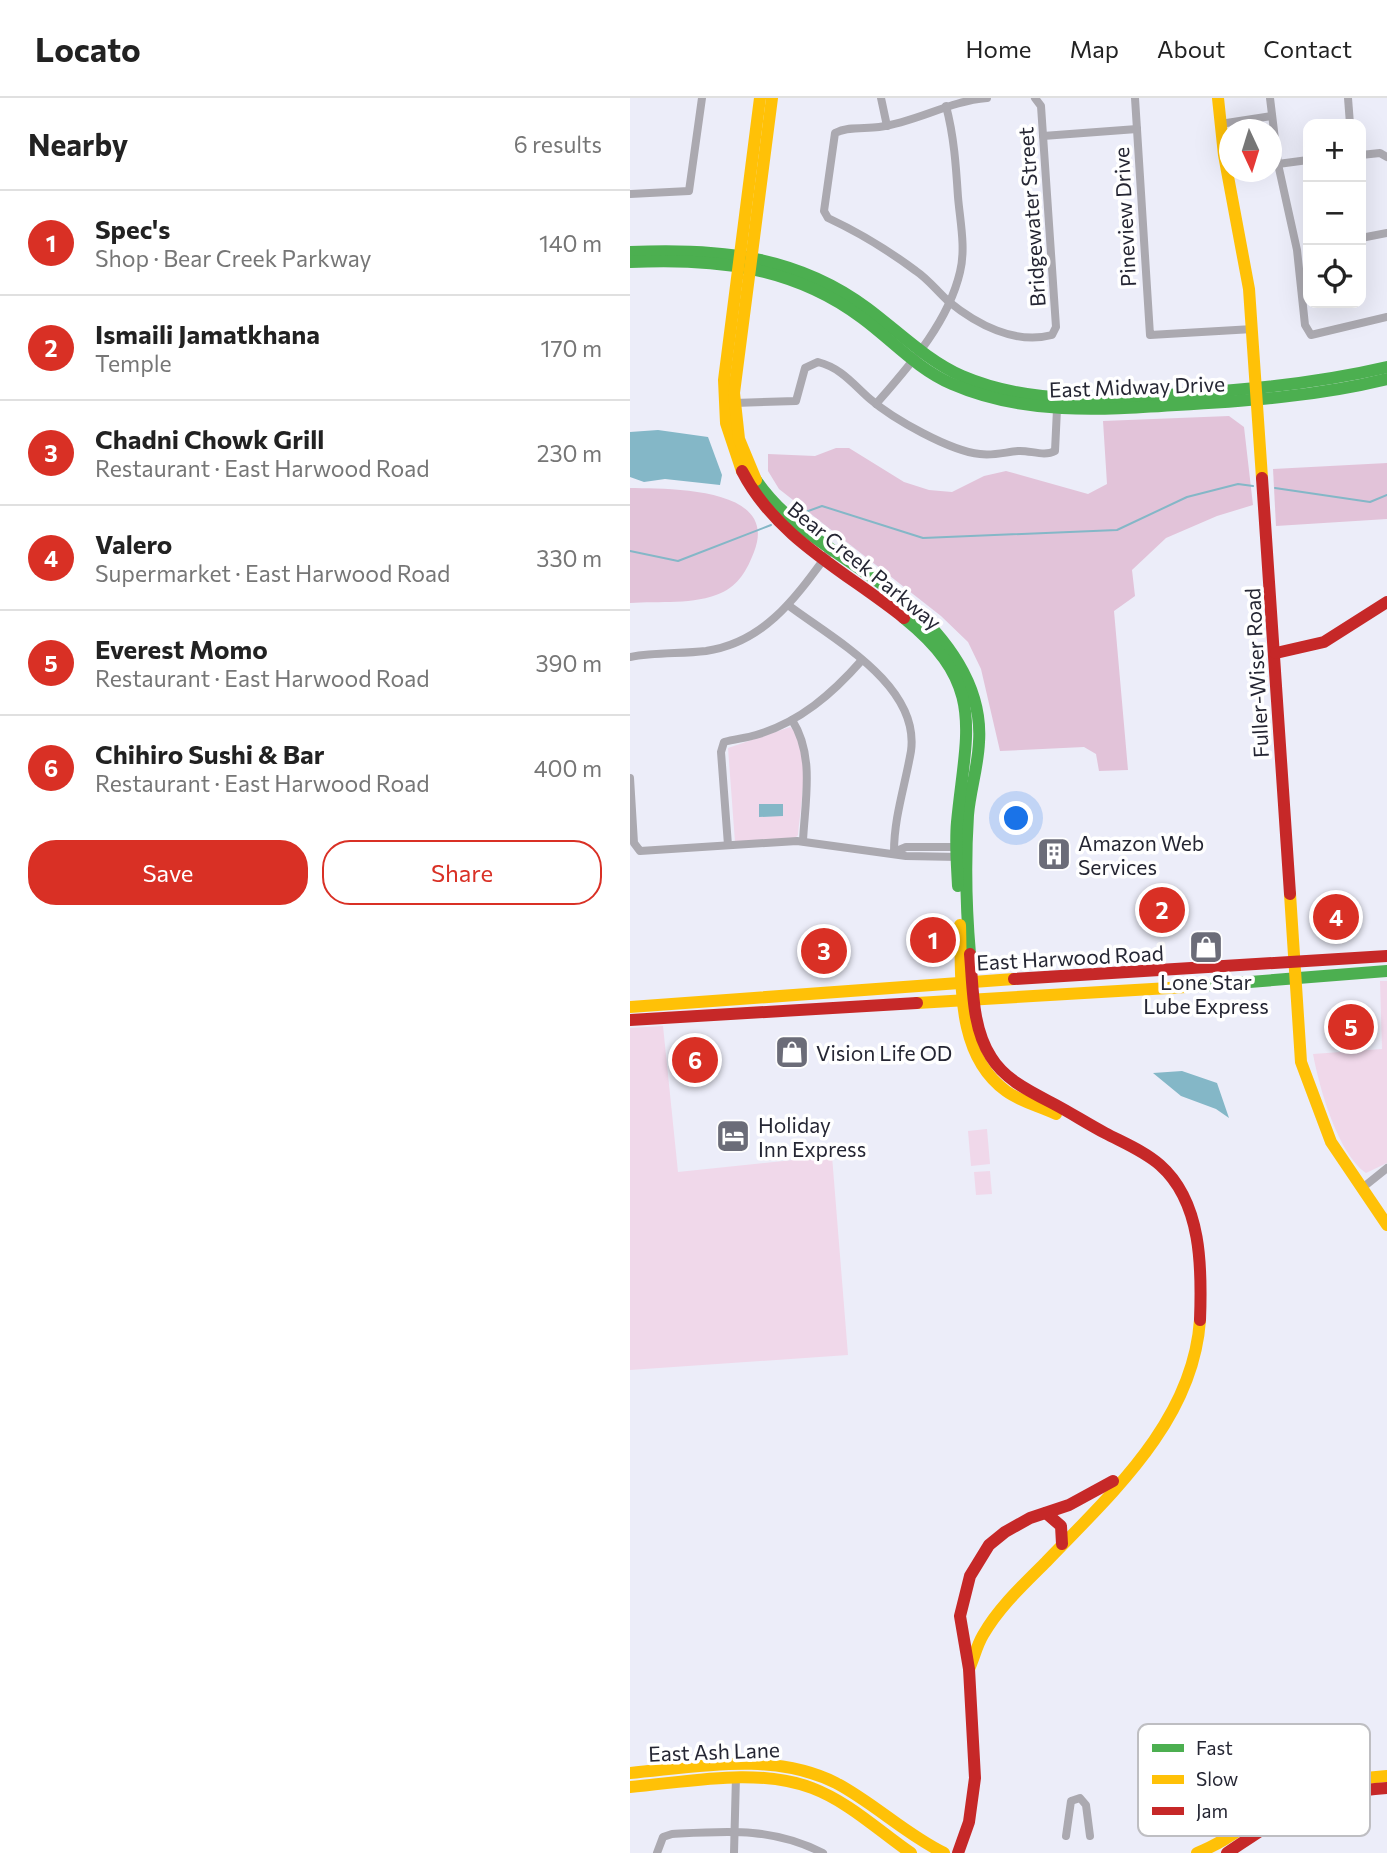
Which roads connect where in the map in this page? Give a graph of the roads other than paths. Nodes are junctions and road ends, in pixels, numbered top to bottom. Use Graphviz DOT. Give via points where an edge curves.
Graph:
graph roads {
  1 [pos="702,98"];
  2 [pos="760,98"];
  3 [pos="772,98"];
  4 [pos="881,98"];
  5 [pos="987,98"];
  6 [pos="1035,98"];
  7 [pos="1135,98"];
  8 [pos="1218,98"];
  9 [pos="1270,98"];
  10 [pos="1348,98"];
  11 [pos="946,106"];
  12 [pos="1272,116"];
  13 [pos="1222,119"];
  14 [pos="1263,119"];
  15 [pos="1272,119"];
  16 [pos="1350,119"];
  17 [pos="887,126"];
  18 [pos="1137,130"];
  19 [pos="1043,136"];
  20 [pos="1366,154"];
  21 [pos="1387,157"];
  22 [pos="1303,161"];
  23 [pos="1282,163"];
  24 [pos="1232,182"];
  25 [pos="1282,182"];
  26 [pos="630,194"];
  27 [pos="1387,233"];
  28 [pos="1366,237"];
  29 [pos="1303,249"];
  30 [pos="1297,250"];
  31 [pos="630,253"];
  32 [pos="744,260"];
  33 [pos="630,262"];
  34 [pos="949,302"];
  35 [pos="1387,317"];
  36 [pos="1253,329"];
  37 [pos="917,357"];
  38 [pos="1387,367"];
  39 [pos="1387,379"];
  40 [pos="1258,395"];
  41 [pos="734,403"];
  42 [pos="876,404"];
  43 [pos="1058,409"];
  44 [pos="825,557"];
  45 [pos="1387,602"];
  46 [pos="788,605"];
  47 [pos="1276,653"];
  48 [pos="630,657"];
  49 [pos="862,660"];
  50 [pos="792,720"];
  51 [pos="630,778"];
  52 [pos="803,841"];
  53 [pos="729,845"];
  54 [pos="894,852"];
  55 [pos="961,852"];
  56 [pos="1292,932"];
  57 [pos="970,949"];
  58 [pos="1387,956"];
  59 [pos="1324,961"];
  60 [pos="1294,964"];
  61 [pos="1186,970"];
  62 [pos="1387,971"];
  63 [pos="1031,977"];
  64 [pos="1295,980"];
  65 [pos="968,981"];
  66 [pos="1259,982"];
  67 [pos="1186,986"];
  68 [pos="969,998"];
  69 [pos="928,1001"];
  70 [pos="1297,1002"];
  71 [pos="765,1005"];
  72 [pos="630,1007"];
  73 [pos="630,1020"];
  74 [pos="967,1023"];
  75 [pos="1089,1124"];
  76 [pos="1387,1168"];
  77 [pos="1361,1189"];
  78 [pos="1387,1225"];
  79 [pos="1123,1476"];
  80 [pos="1046,1513"];
  81 [pos="1062,1544"];
  82 [pos="969,1669"];
  83 [pos="736,1766"];
  84 [pos="630,1773"];
  85 [pos="736,1780"];
  86 [pos="630,1787"];
  87 [pos="892,1822"];
  88 [pos="733,1831"];
  89 [pos="883,1834"];
  90 [pos="1066,1836"];
  91 [pos="1090,1836"];
  92 [pos="1234,1836"];
  93 [pos="1248,1836"];
  94 [pos="657,1853"];
  95 [pos="734,1853"];
  96 [pos="823,1853"];
  97 [pos="911,1853"];
  98 [pos="944,1853"];
  99 [pos="958,1853"];
  100 [pos="1197,1853"];
  101 [pos="1227,1853"];
  1 -- 26 [label="street" via="689,191"];
  2 -- 32 [label="street, Bear Creek Parkway"];
  3 -- 32 [label="street, Bear Creek Parkway"];
  4 -- 17 [label="street"];
  5 -- 11 [label="street"];
  6 -- 19 [label="street, Bridgewater Street" via="1041,106"];
  7 -- 18 [label="street, Pineview Drive"];
  8 -- 13 [label="street, Fuller-Wiser Road"];
  9 -- 12 [label="street"];
  10 -- 16 [label="street"];
  11 -- 17 [label="street"];
  11 -- 34 [label="street" via="956,148 963,251"];
  12 -- 14 [label="street"];
  12 -- 15 [label="street"];
  17 -- 34 [label="street" via="835,132 824,211 828,218 869,237 920,273"];
  18 -- 19 [label="street"];
  18 -- 36 [label="street, Pineview Drive" via="1150,335"];
  19 -- 34 [label="street, Bridgewater Street" via="1056,327 1052,335 1021,339 989,327"];
  20 -- 21 [label="street"];
  22 -- 23 [label="street"];
  24 -- 36 [label="street, Fuller-Wiser Road"];
  25 -- 30 [label="street"];
  27 -- 28 [label="street"];
  29 -- 30 [label="street"];
  30 -- 35 [label="street" via="1311,335"];
  31 -- 32 [label="street, East Midway Drive" via="690,249"];
  32 -- 33 [label="street, East Midway Drive"];
  32 -- 37 [label="street, East Midway Drive" via="798,270 843,292"];
  32 -- 41 [label="street, Bear Creek Parkway"];
  32 -- 44 [label="street, Bear Creek Parkway" via="724,380 729,448 761,503"];
  34 -- 37 [label="street"];
  36 -- 40 [label="street, Fuller-Wiser Road"];
  37 -- 40 [label="street, East Midway Drive" via="997,389 1034,397"];
  37 -- 42 [label="street"];
  37 -- 43 [label="street, East Midway Drive" via="948,382 993,400"];
  38 -- 40 [label="street, East Midway Drive"];
  39 -- 40 [label="street, East Midway Drive" via="1336,392"];
  40 -- 43 [label="street, East Midway Drive"];
  40 -- 47 [label="street, Fuller-Wiser Road"];
  41 -- 42 [label="street" via="796,401 805,368 818,362 837,368"];
  41 -- 44 [label="street, Bear Creek Parkway" via="740,442 756,480"];
  42 -- 43 [label="street" via="932,436 980,454 1021,451 1049,455 1055,451"];
  44 -- 46 [label="street"];
  44 -- 55 [label="street, Bear Creek Parkway" via="933,628 964,670 979,720 981,753"];
  45 -- 47 [label="street" via="1324,642"];
  46 -- 48 [label="street" via="752,636 725,647"];
  46 -- 49 [label="street"];
  47 -- 56 [label="street, Fuller-Wiser Road"];
  49 -- 50 [label="street" via="822,700"];
  49 -- 54 [label="street" via="893,688 910,729 911,748 894,822"];
  50 -- 52 [label="street" via="807,759"];
  50 -- 53 [label="street" via="722,745"];
  51 -- 53 [label="street" via="636,848 648,852"];
  52 -- 53 [label="street"];
  52 -- 54 [label="street"];
  54 -- 55 [label="street" via="906,856"];
  55 -- 57 [label="street, Bear Creek Parkway"];
  55 -- 65 [label="street, Bear Creek Parkway"];
  56 -- 59 [label="street" via="1306,953"];
  56 -- 60 [label="street, Fuller-Wiser Road"];
  57 -- 63 [label="street" via="975,962 989,972"];
  57 -- 65 [label="street, Bear Creek Parkway"];
  58 -- 59 [label="street, East Harwood Road"];
  59 -- 60 [label="street, East Harwood Road"];
  60 -- 61 [label="street, East Harwood Road"];
  60 -- 64 [label="street, Fuller-Wiser Road"];
  61 -- 63 [label="street, East Harwood Road"];
  61 -- 67 [label="street"];
  62 -- 64 [label="street, East Harwood Road"];
  63 -- 65 [label="street, East Harwood Road"];
  64 -- 66 [label="street, East Harwood Road"];
  64 -- 70 [label="street, Fuller-Wiser Road"];
  65 -- 68 [label="street, Bear Creek Parkway"];
  65 -- 71 [label="street, East Harwood Road"];
  66 -- 67 [label="street, East Harwood Road"];
  66 -- 70 [label="street" via="1281,988"];
  67 -- 68 [label="street, East Harwood Road"];
  68 -- 69 [label="street, East Harwood Road"];
  68 -- 74 [label="street, Bear Creek Parkway"];
  68 -- 75 [label="street, Bear Creek Parkway" via="983,1041 1004,1074"];
  69 -- 71 [label="street, East Harwood Road"];
  69 -- 74 [label="street" via="956,1010"];
  70 -- 77 [label="street, Fuller-Wiser Road" via="1301,1062 1308,1086 1331,1142"];
  71 -- 72 [label="street, East Harwood Road"];
  71 -- 73 [label="street, East Harwood Road"];
  74 -- 75 [label="street, Bear Creek Parkway" via="980,1062 1006,1091"];
  75 -- 79 [label="street, Bear Creek Parkway" via="1136,1146 1167,1173 1184,1196 1200,1261 1200,1322 1191,1370 1163,1431"];
  76 -- 77 [label="street"];
  77 -- 78 [label="street, Fuller-Wiser Road"];
  79 -- 80 [label="street, Bear Creek Parkway"];
  79 -- 81 [label="street, Bear Creek Parkway"];
  80 -- 81 [label="street" via="1060,1527"];
  80 -- 82 [label="street, Bear Creek Parkway" via="1005,1532 976,1562 960,1616"];
  81 -- 82 [label="street, Bear Creek Parkway" via="1002,1608 982,1635"];
  82 -- 99 [label="street, Bear Creek Parkway" via="974,1791"];
  83 -- 84 [label="street, East Ash Lane"];
  83 -- 85 [label="street"];
  83 -- 87 [label="street, East Ash Lane" via="789,1767 818,1775 863,1799"];
  85 -- 86 [label="street, East Ash Lane"];
  85 -- 88 [label="street"];
  85 -- 89 [label="street, East Ash Lane" via="779,1779 810,1787"];
  87 -- 89 [label="street"];
  87 -- 98 [label="street, East Ash Lane"];
  88 -- 94 [label="street" via="672,1834 663,1838"];
  88 -- 95 [label="street"];
  88 -- 96 [label="street" via="772,1833"];
  89 -- 97 [label="street, East Ash Lane"];
  90 -- 91 [label="street" via="1069,1805 1080,1798 1086,1805"];
  92 -- 100 [label="street"];
  93 -- 101 [label="street"];
}
